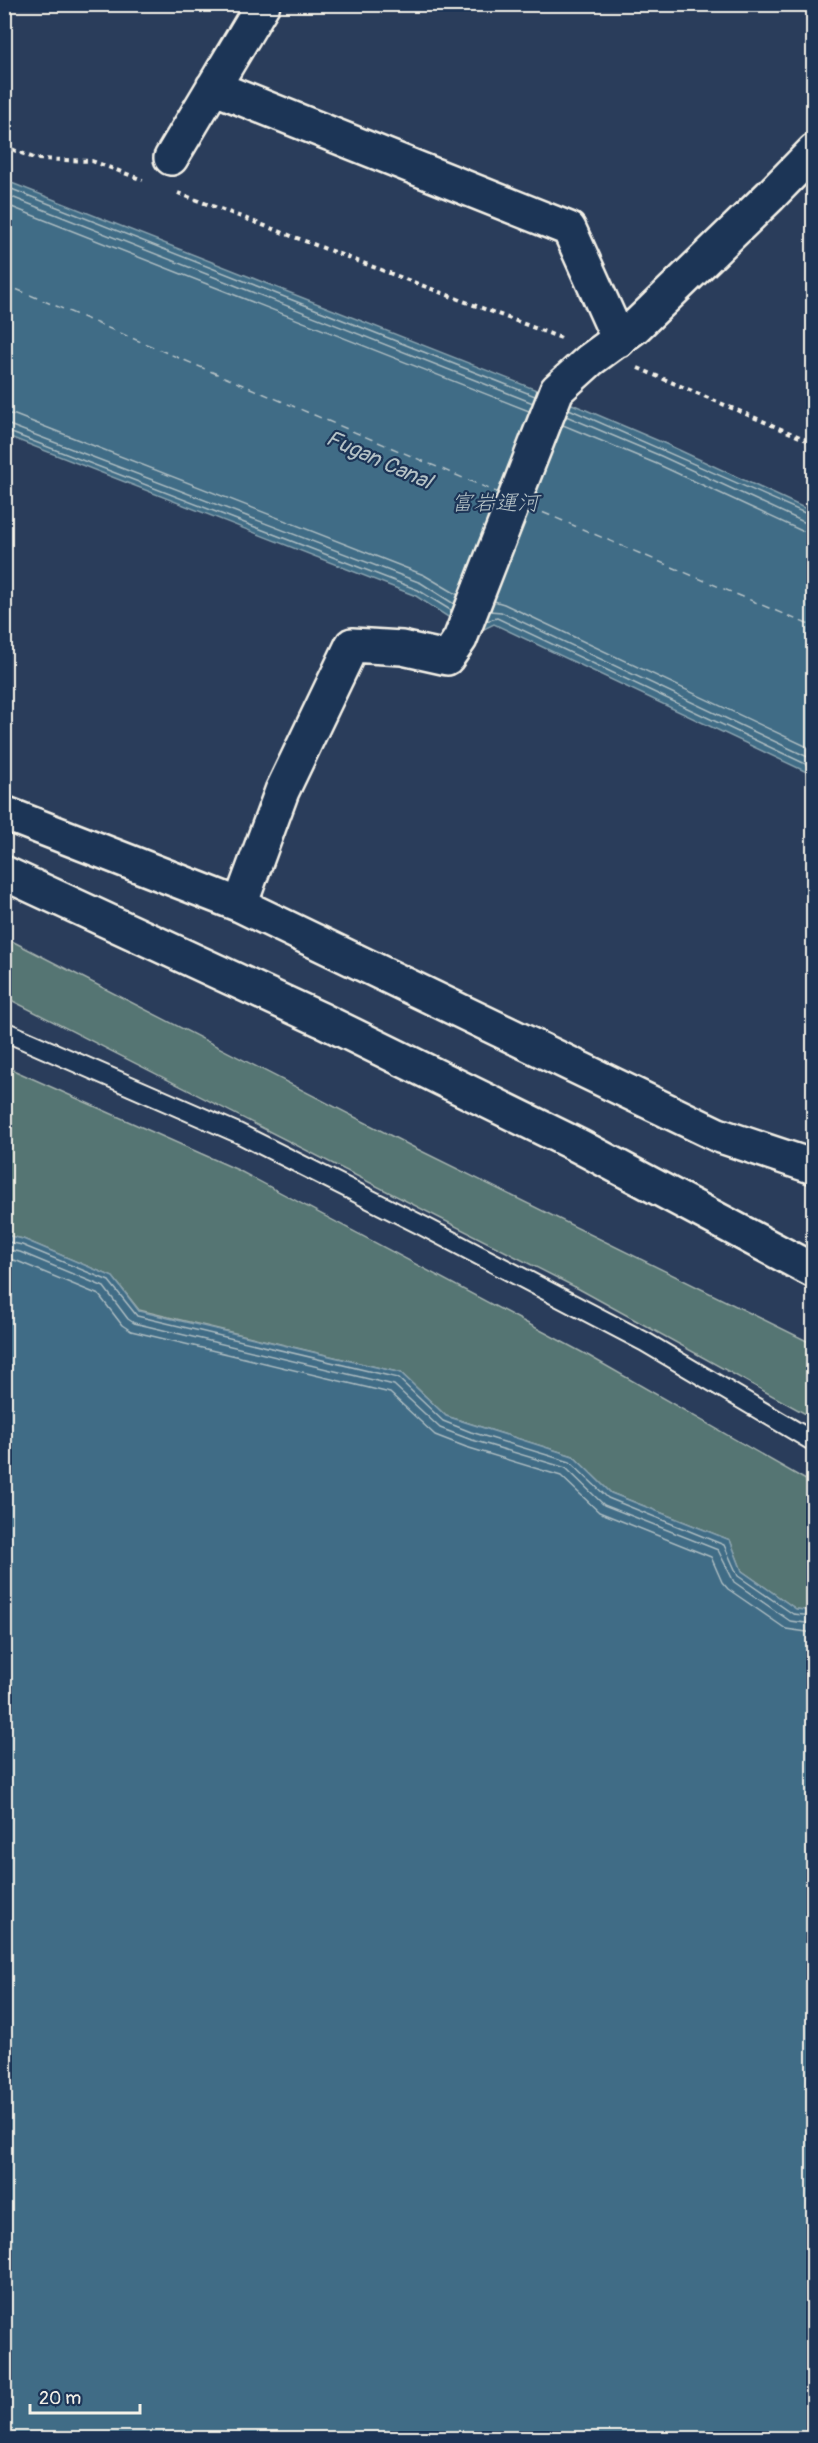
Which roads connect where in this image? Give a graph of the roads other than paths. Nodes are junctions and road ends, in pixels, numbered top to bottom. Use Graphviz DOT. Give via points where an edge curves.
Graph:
graph roads {
  1 [pos="263,4"];
  2 [pos="213,87"];
  3 [pos="813,151"];
  4 [pos="171,158"];
  5 [pos="610,346"];
  6 [pos="4,813"];
  7 [pos="4,873"];
  8 [pos="240,905"];
  9 [pos="4,1031"];
  10 [pos="813,1167"];
  11 [pos="813,1271"];
  12 [pos="813,1442"];
  1 -- 2 [label="street"];
  2 -- 4 [label="street"];
  2 -- 5 [label="street" via="569,229"];
  3 -- 5 [label="street" via="635,327"];
  5 -- 8 [label="street" via="557,390 460,639 447,658 402,648 352,645 282,791"];
  6 -- 8 [label="street"];
  7 -- 11 [label="street" via="322,1020 579,1146"];
  8 -- 10 [label="street" via="718,1135"];
  9 -- 12 [label="lane" via="238,1133 413,1221 645,1342"];
}
